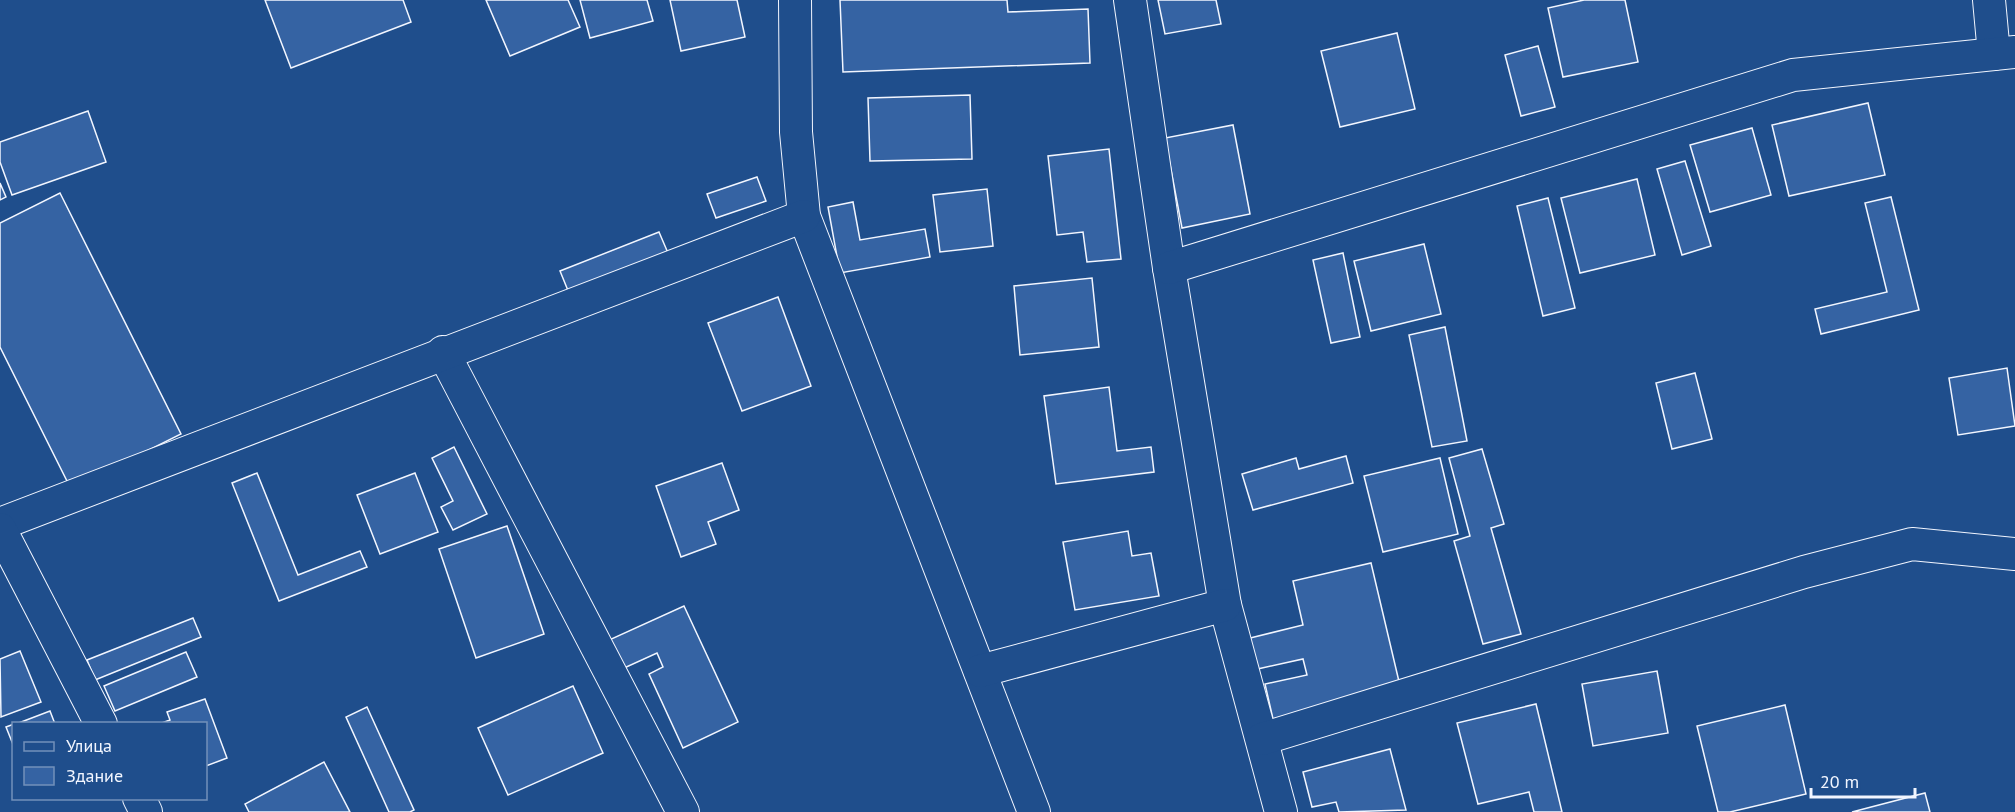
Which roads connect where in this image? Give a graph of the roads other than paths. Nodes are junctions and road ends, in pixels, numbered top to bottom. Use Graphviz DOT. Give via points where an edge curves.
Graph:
graph roads {
  1 [pos="795,0"];
  2 [pos="1130,0"];
  3 [pos="1989,0"];
  4 [pos="2004,53"];
  5 [pos="804,216"];
  6 [pos="1168,268"];
  7 [pos="443,352"];
  8 [pos="0,524"];
  9 [pos="0,529"];
  10 [pos="2015,554"];
  11 [pos="1225,605"];
  12 [pos="980,671"];
  13 [pos="100,722"];
  14 [pos="1262,739"];
  15 [pos="683,812"];
  16 [pos="1034,812"];
  17 [pos="1281,812"];
  1 -- 5 [label="street" via="796,132"];
  2 -- 6 [label="street"];
  3 -- 4 [label="street"];
  4 -- 6 [label="street" via="1793,75"];
  5 -- 7 [label="street"];
  5 -- 12 [label="street"];
  6 -- 11 [label="street"];
  7 -- 8 [label="street"];
  7 -- 15 [label="street"];
  9 -- 13 [label="street"];
  10 -- 14 [label="street" via="1912,544 1804,572"];
  11 -- 12 [label="street"];
  11 -- 14 [label="street"];
  12 -- 16 [label="street"];
  14 -- 17 [label="street"];
}
